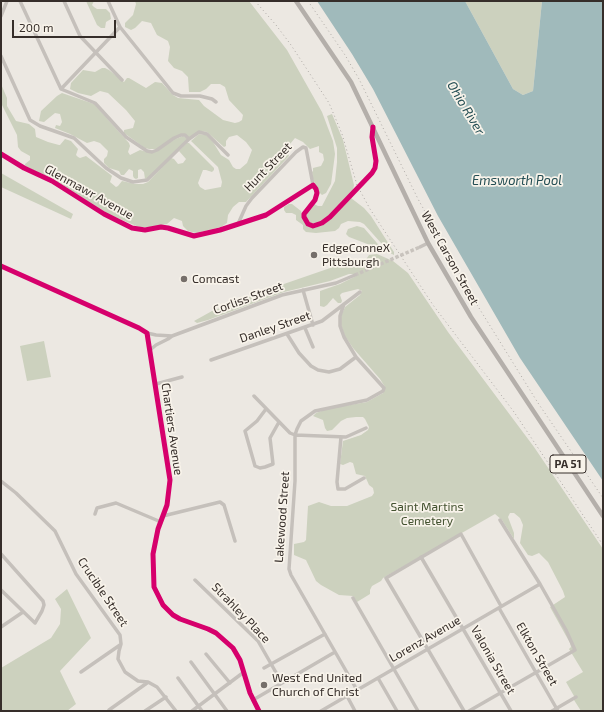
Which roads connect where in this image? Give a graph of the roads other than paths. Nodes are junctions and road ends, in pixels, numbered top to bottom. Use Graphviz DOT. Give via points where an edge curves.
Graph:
graph roads {
  1 [pos="7,1"];
  2 [pos="20,1"];
  3 [pos="64,1"];
  4 [pos="108,1"];
  5 [pos="296,1"];
  6 [pos="1,16"];
  7 [pos="120,27"];
  8 [pos="96,53"];
  9 [pos="1,56"];
  10 [pos="122,80"];
  11 [pos="61,89"];
  12 [pos="216,102"];
  13 [pos="373,127"];
  14 [pos="189,139"];
  15 [pos="1,154"];
  16 [pos="228,155"];
  17 [pos="361,184"];
  18 [pos="313,185"];
  19 [pos="356,190"];
  20 [pos="238,224"];
  21 [pos="428,243"];
  22 [pos="420,247"];
  23 [pos="1,266"];
  24 [pos="355,275"];
  25 [pos="303,290"];
  26 [pos="360,292"];
  27 [pos="344,304"];
  28 [pos="314,325"];
  29 [pos="305,328"];
  30 [pos="147,333"];
  31 [pos="287,334"];
  32 [pos="172,336"];
  33 [pos="313,347"];
  34 [pos="150,350"];
  35 [pos="356,357"];
  36 [pos="211,360"];
  37 [pos="182,377"];
  38 [pos="156,384"];
  39 [pos="254,396"];
  40 [pos="266,409"];
  41 [pos="279,422"];
  42 [pos="366,428"];
  43 [pos="295,435"];
  44 [pos="341,437"];
  45 [pos="364,478"];
  46 [pos="1,481"];
  47 [pos="95,514"];
  48 [pos="163,516"];
  49 [pos="603,516"];
  50 [pos="500,520"];
  51 [pos="161,522"];
  52 [pos="235,541"];
  53 [pos="1,554"];
  54 [pos="421,557"];
  55 [pos="195,580"];
  56 [pos="540,584"];
  57 [pos="1,590"];
  58 [pos="353,598"];
  59 [pos="500,607"];
  60 [pos="23,612"];
  61 [pos="1,627"];
  62 [pos="463,629"];
  63 [pos="325,634"];
  64 [pos="121,644"];
  65 [pos="428,649"];
  66 [pos="335,652"];
  67 [pos="206,654"];
  68 [pos="191,662"];
  69 [pos="271,665"];
  70 [pos="264,668"];
  71 [pos="394,669"];
  72 [pos="81,672"];
  73 [pos="244,672"];
  74 [pos="536,672"];
  75 [pos="178,678"];
  76 [pos="378,678"];
  77 [pos="148,682"];
  78 [pos="230,683"];
  79 [pos="282,683"];
  80 [pos="358,690"];
  81 [pos="501,693"];
  82 [pos="214,694"];
  83 [pos="347,696"];
  84 [pos="166,697"];
  85 [pos="576,697"];
  86 [pos="253,700"];
  87 [pos="199,706"];
  88 [pos="109,710"];
  89 [pos="558,710"];
  90 [pos="145,711"];
  91 [pos="176,711"];
  92 [pos="192,711"];
  93 [pos="202,711"];
  94 [pos="227,711"];
  95 [pos="259,711"];
  96 [pos="321,711"];
  97 [pos="355,711"];
  98 [pos="397,711"];
  99 [pos="418,711"];
  100 [pos="464,711"];
  101 [pos="469,711"];
  102 [pos="511,711"];
  103 [pos="552,711"];
  1 -- 6 [label="street"];
  2 -- 11 [label="street"];
  3 -- 8 [label="street" via="80,36"];
  4 -- 7 [label="street"];
  5 -- 13 [label="main road, West Carson Street / PA 51" via="351,82"];
  7 -- 8 [label="street"];
  7 -- 12 [label="street" via="174,93 181,96 200,96"];
  8 -- 10 [label="street"];
  8 -- 11 [label="street"];
  9 -- 14 [label="street" via="30,120 74,138 106,168 121,178 133,182 147,180"];
  11 -- 14 [label="street" via="95,103 126,137 147,151 157,150 181,135"];
  13 -- 17 [label="street" via="375,168"];
  13 -- 21 [label="main road, West Carson Street / PA 51"];
  14 -- 16 [label="street" via="199,132 207,134"];
  15 -- 20 [label="street, Glenmawr Avenue" via="52,181 104,214 139,230 161,227 194,236"];
  18 -- 19 [label="street" via="317,193 304,217 308,224 313,226 330,217"];
  18 -- 20 [label="street, Glenmawr Avenue" via="266,215"];
  18 -- 20 [label="street, Hunt Street" via="306,148 303,147 252,198"];
  21 -- 22 [label="street"];
  21 -- 49 [label="main road, West Carson Street / PA 51" via="471,317"];
  23 -- 30 [label="street"];
  24 -- 25 [label="street, Corliss Street" via="336,283"];
  25 -- 28 [label="street"];
  25 -- 32 [label="street, Corliss Street" via="282,295"];
  26 -- 27 [label="street, Danley Street"];
  27 -- 28 [label="street, Danley Street" via="322,322"];
  27 -- 35 [label="street" via="340,326"];
  28 -- 29 [label="street, Danley Street"];
  29 -- 31 [label="street, Danley Street"];
  29 -- 33 [label="street"];
  30 -- 32 [label="street, Corliss Street"];
  30 -- 34 [label="street, Chartiers Avenue"];
  31 -- 35 [label="street" via="293,346 315,369 328,372 340,369"];
  31 -- 36 [label="street, Danley Street"];
  32 -- 34 [label="street"];
  34 -- 38 [label="street, Chartiers Avenue"];
  35 -- 43 [label="street" via="384,388 383,390 366,400 315,411 301,421"];
  37 -- 38 [label="street"];
  38 -- 48 [label="street, Chartiers Avenue" via="170,474"];
  39 -- 40 [label="street"];
  40 -- 41 [label="street"];
  40 -- 41 [label="street" via="245,432 255,466 260,468 273,464 270,438"];
  41 -- 43 [label="street"];
  42 -- 44 [label="street"];
  43 -- 44 [label="street"];
  43 -- 63 [label="street, Lakewood Street" via="295,481 289,572"];
  44 -- 45 [label="street" via="337,487 340,490 345,489"];
  46 -- 64 [label="street, Crucible Street" via="55,531 76,574 120,636"];
  47 -- 51 [label="street" via="97,508 116,503"];
  48 -- 51 [label="street, Chartiers Avenue"];
  48 -- 52 [label="street" via="220,502 224,505"];
  50 -- 56 [label="street"];
  51 -- 73 [label="street, Chartiers Avenue" via="155,540 153,565 154,588 160,599 168,610 180,619 208,629 228,642 238,656"];
  53 -- 60 [label="street" via="44,604 35,623"];
  54 -- 59 [label="street, Elkton Street" via="462,534"];
  54 -- 62 [label="street, Valonia Street"];
  54 -- 65 [label="street" via="386,578"];
  55 -- 69 [label="street, Strahley Place" via="258,642"];
  56 -- 59 [label="street, Lorenz Avenue"];
  56 -- 74 [label="street" via="575,650"];
  57 -- 60 [label="street"];
  58 -- 71 [label="street"];
  59 -- 62 [label="street, Lorenz Avenue"];
  59 -- 74 [label="street, Elkton Street"];
  60 -- 61 [label="street"];
  62 -- 65 [label="street, Lorenz Avenue"];
  62 -- 81 [label="street, Valonia Street"];
  63 -- 66 [label="street, Lakewood Street"];
  63 -- 69 [label="street"];
  64 -- 72 [label="street"];
  64 -- 77 [label="street, Crucible Street" via="118,659 120,666 131,677"];
  65 -- 71 [label="street, Lorenz Avenue"];
  65 -- 100 [label="street"];
  66 -- 79 [label="street"];
  66 -- 80 [label="street, Lakewood Street"];
  67 -- 78 [label="street"];
  68 -- 82 [label="street"];
  69 -- 70 [label="street"];
  69 -- 79 [label="street, Strahley Place"];
  71 -- 76 [label="street, Lorenz Avenue"];
  71 -- 99 [label="street"];
  73 -- 78 [label="street"];
  73 -- 86 [label="street, Chartiers Avenue"];
  74 -- 81 [label="street"];
  74 -- 89 [label="street, Elkton Street"];
  75 -- 87 [label="street"];
  76 -- 80 [label="street, Lorenz Avenue"];
  76 -- 98 [label="street"];
  77 -- 84 [label="street, Crucible Street"];
  77 -- 88 [label="street"];
  78 -- 82 [label="street"];
  79 -- 86 [label="street"];
  80 -- 83 [label="street, Lorenz Avenue"];
  81 -- 101 [label="street"];
  81 -- 102 [label="street, Valonia Street"];
  82 -- 87 [label="street"];
  82 -- 94 [label="street"];
  83 -- 96 [label="street, Lorenz Avenue"];
  83 -- 97 [label="street"];
  84 -- 90 [label="street"];
  84 -- 91 [label="street, Crucible Street"];
  85 -- 89 [label="street"];
  86 -- 95 [label="street, Chartiers Avenue"];
  87 -- 92 [label="street"];
  87 -- 93 [label="street"];
  89 -- 103 [label="street"];
}
